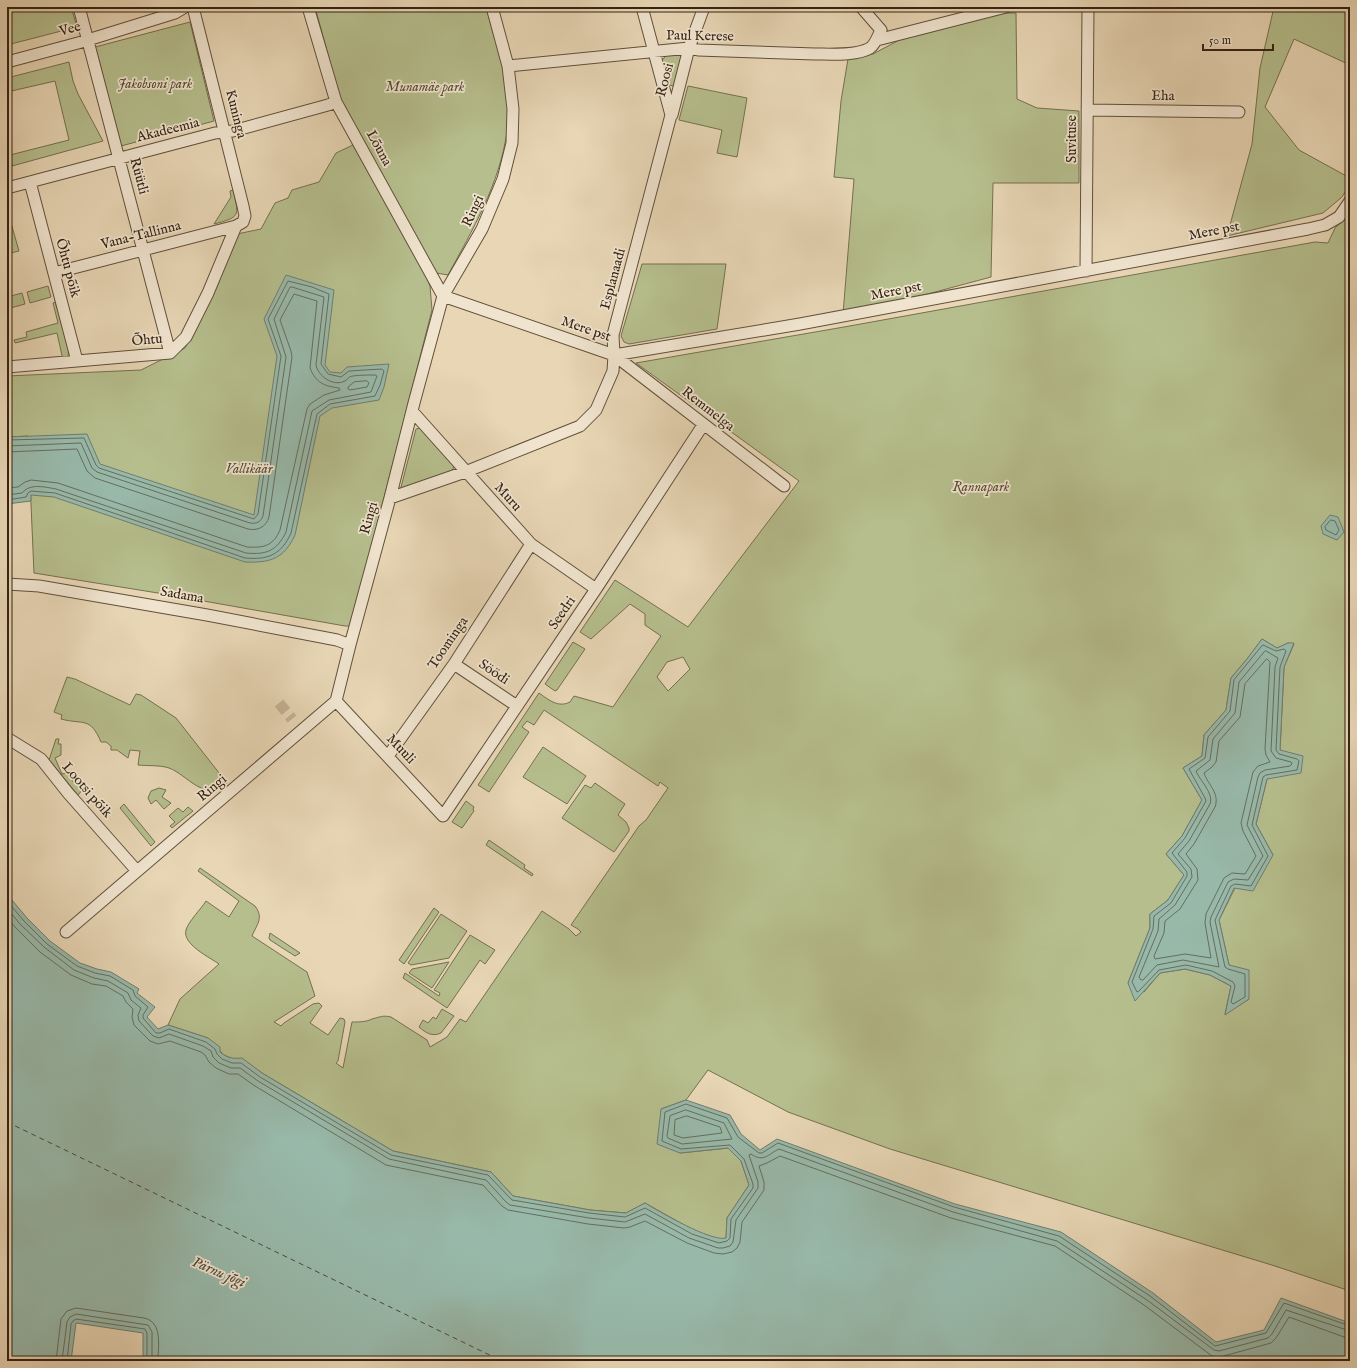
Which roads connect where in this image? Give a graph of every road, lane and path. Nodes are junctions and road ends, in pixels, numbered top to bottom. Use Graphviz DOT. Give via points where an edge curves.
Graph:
graph roads {
  1 [pos="79,7"];
  2 [pos="184,7"];
  3 [pos="192,7"];
  4 [pos="308,7"];
  5 [pos="492,7"];
  6 [pos="642,7"];
  7 [pos="704,7"];
  8 [pos="862,7"];
  9 [pos="1006,7"];
  10 [pos="1088,7"];
  11 [pos="879,35"];
  12 [pos="86,40"];
  13 [pos="689,48"];
  14 [pos="654,50"];
  15 [pos="7,62"];
  16 [pos="508,66"];
  17 [pos="336,102"];
  18 [pos="1087,110"];
  19 [pos="1239,112"];
  20 [pos="671,115"];
  21 [pos="224,131"];
  22 [pos="119,158"];
  23 [pos="30,182"];
  24 [pos="7,188"];
  25 [pos="1350,201"];
  26 [pos="236,226"];
  27 [pos="144,250"];
  28 [pos="1086,271"];
  29 [pos="54,273"];
  30 [pos="443,296"];
  31 [pos="170,353"];
  32 [pos="614,355"];
  33 [pos="77,361"];
  34 [pos="7,367"];
  35 [pos="412,411"];
  36 [pos="703,424"];
  37 [pos="465,472"];
  38 [pos="784,486"];
  39 [pos="390,498"];
  40 [pos="531,544"];
  41 [pos="7,584"];
  42 [pos="596,589"];
  43 [pos="350,645"];
  44 [pos="454,664"];
  45 [pos="336,701"];
  46 [pos="517,706"];
  47 [pos="7,738"];
  48 [pos="388,756"];
  49 [pos="443,816"];
  50 [pos="138,871"];
  51 [pos="66,932"];
  1 -- 12 [label="street, Rüütli"];
  2 -- 12 [label="street, Vee" via="175,13"];
  3 -- 21 [label="street, Kuninga"];
  4 -- 17 [label="street, Lõuna"];
  5 -- 16 [label="street, Ringi"];
  6 -- 14 [label="street, Esplanaadi"];
  7 -- 13 [label="street, Roosi"];
  8 -- 11 [label="street"];
  9 -- 11 [label="street"];
  10 -- 18 [label="street, Suvituse"];
  11 -- 13 [label="street, Paul Kerese" via="870,48 834,54"];
  12 -- 15 [label="street, Vee"];
  12 -- 22 [label="street, Rüütli"];
  13 -- 14 [label="street, Paul Kerese"];
  13 -- 20 [label="street, Roosi"];
  14 -- 16 [label="street, Paul Kerese"];
  14 -- 20 [label="street, Esplanaadi"];
  16 -- 30 [label="street, Ringi" via="513,109 512,143 503,179 482,229"];
  17 -- 21 [label="street, Akadeemia" via="233,131"];
  17 -- 30 [label="street, Lõuna"];
  18 -- 19 [label="street, Eha"];
  18 -- 28 [label="street, Suvituse"];
  20 -- 32 [label="street, Esplanaadi" via="613,335"];
  21 -- 22 [label="street, Akadeemia"];
  21 -- 26 [label="street, Kuninga" via="245,216 243,222"];
  22 -- 23 [label="street, Akadeemia"];
  22 -- 27 [label="street, Rüütli"];
  23 -- 24 [label="street, Akadeemia"];
  23 -- 29 [label="street, Õhtu põik"];
  25 -- 28 [label="street, Mere pst" via="1339,217 1325,225"];
  26 -- 27 [label="street, Vana-Tallinna"];
  26 -- 31 [label="street, Õhtu" via="186,337"];
  27 -- 29 [label="street, Vana-Tallinna"];
  27 -- 31 [label="street, Rüütli"];
  28 -- 32 [label="street, Mere pst" via="800,324"];
  29 -- 33 [label="street, Õhtu põik"];
  30 -- 32 [label="street, Mere pst"];
  30 -- 35 [label="street, Ringi"];
  31 -- 33 [label="street, Õhtu"];
  32 -- 36 [label="street, Remmelga"];
  32 -- 37 [label="street, Esplanaadi" via="613,371 596,410 580,426"];
  33 -- 34 [label="street, Õhtu"];
  35 -- 37 [label="street, Muru"];
  35 -- 39 [label="street, Ringi"];
  36 -- 38 [label="street, Remmelga"];
  36 -- 42 [label="street, Seedri"];
  37 -- 39 [label="street, Esplanaadi"];
  37 -- 40 [label="street, Muru"];
  39 -- 43 [label="street, Ringi"];
  40 -- 42 [label="street, Muru"];
  40 -- 44 [label="street, Toominga"];
  41 -- 43 [label="street, Sadama" via="38,586 207,615 337,640"];
  42 -- 46 [label="street, Seedri"];
  43 -- 45 [label="street, Ringi"];
  44 -- 46 [label="street, Söödi"];
  44 -- 48 [label="street, Toominga"];
  45 -- 48 [label="street, Muuli"];
  45 -- 50 [label="street, Ringi"];
  46 -- 49 [label="street, Seedri"];
  47 -- 50 [label="street, Lootsi põik" via="41,759"];
  48 -- 49 [label="street, Muuli"];
  50 -- 51 [label="street, Ringi"];
}
